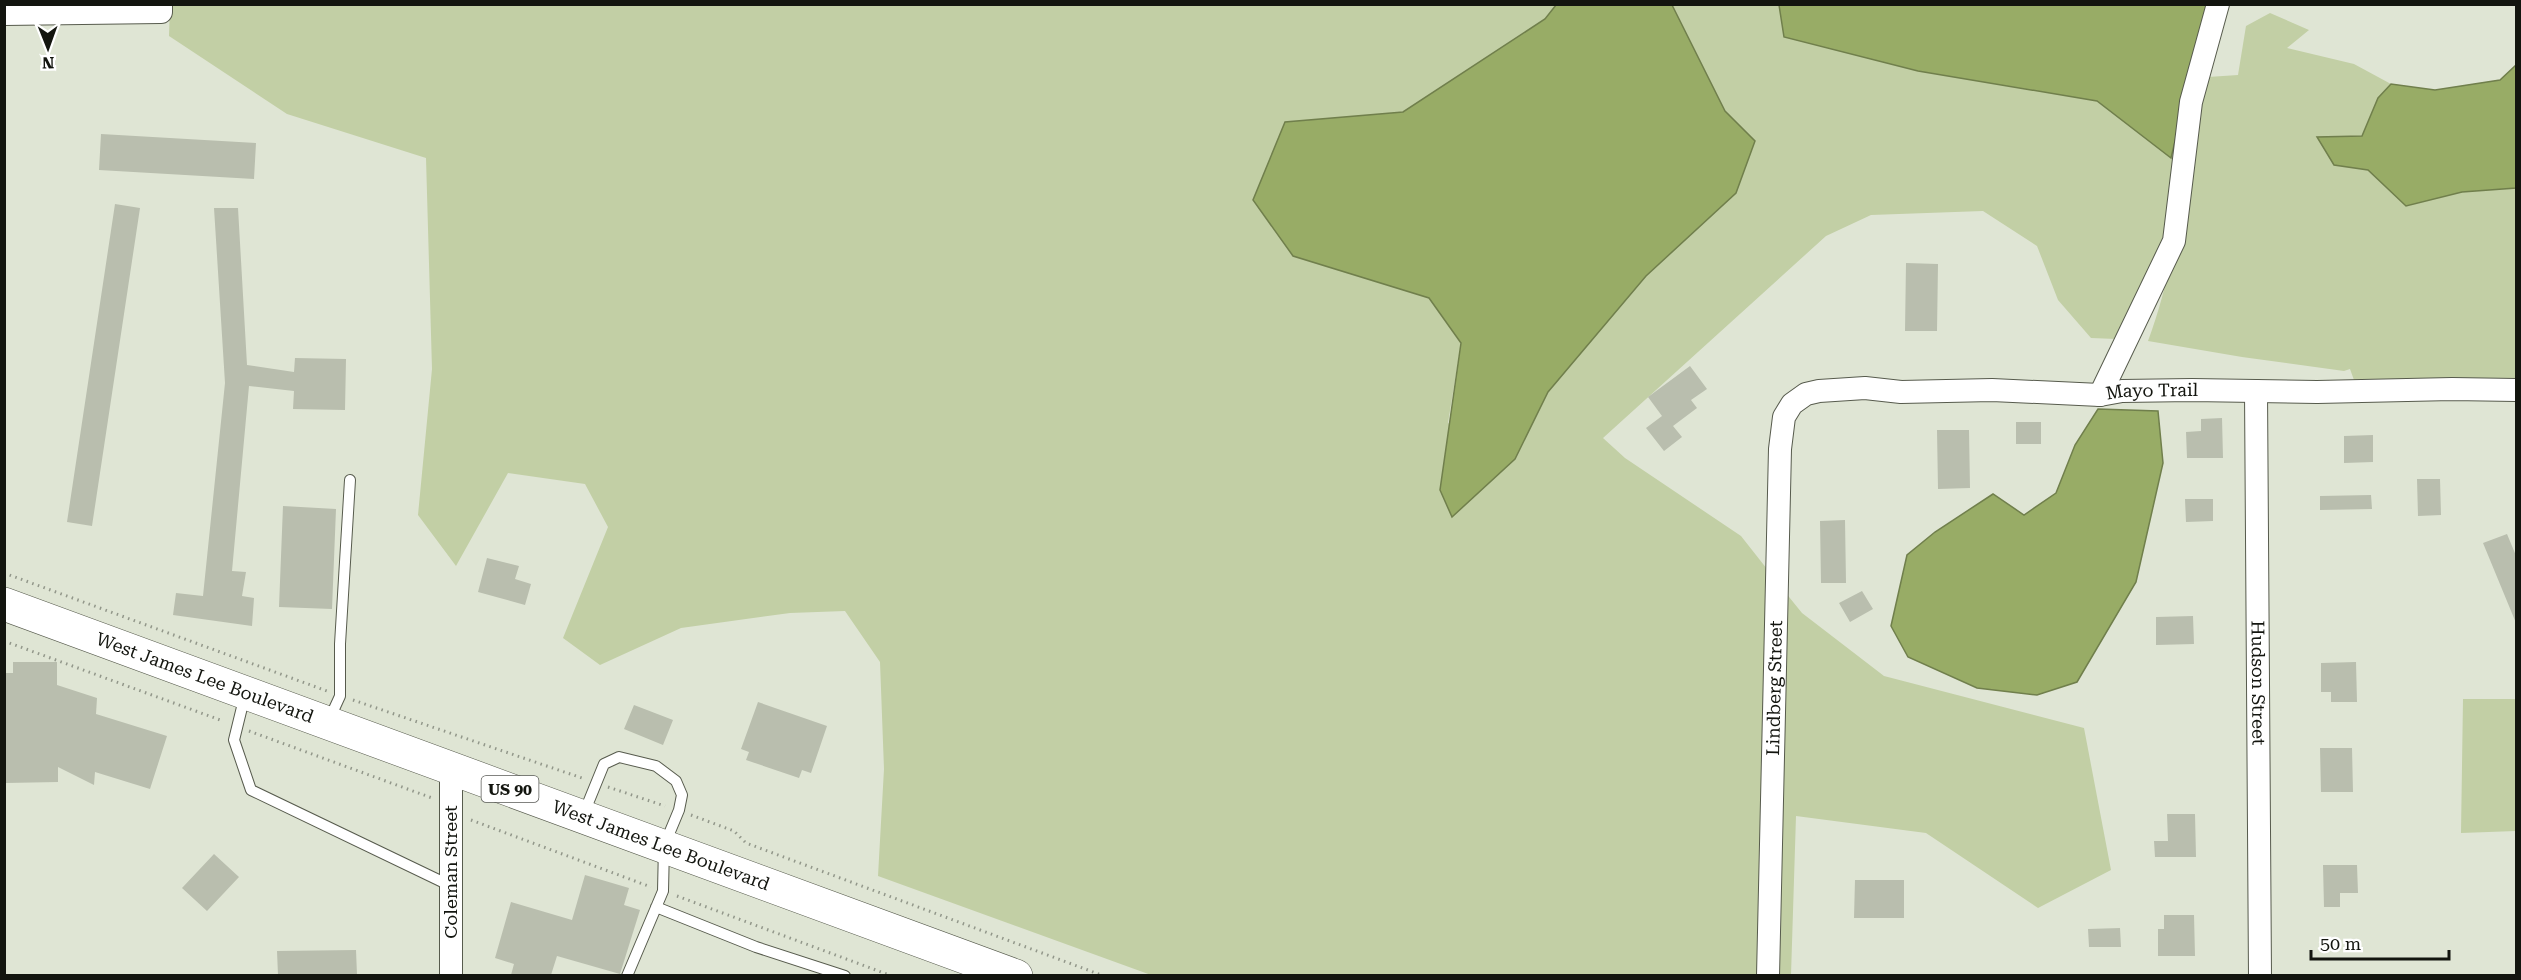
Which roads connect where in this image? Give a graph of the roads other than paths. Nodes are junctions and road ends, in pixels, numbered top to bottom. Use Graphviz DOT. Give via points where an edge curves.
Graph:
graph roads {
  1 [pos="161,4"];
  2 [pos="2218,4"];
  3 [pos="4,14"];
  4 [pos="2517,390"];
  5 [pos="2256,392"];
  6 [pos="2100,395"];
  7 [pos="1792,404"];
  8 [pos="350,480"];
  9 [pos="4,604"];
  10 [pos="246,693"];
  11 [pos="334,709"];
  12 [pos="451,768"];
  13 [pos="582,816"];
  14 [pos="664,846"];
  15 [pos="450,886"];
  16 [pos="656,907"];
  17 [pos="451,975"];
  18 [pos="627,975"];
  19 [pos="845,975"];
  20 [pos="1016,975"];
  21 [pos="1768,975"];
  22 [pos="2260,975"];
  1 -- 3 [label="street" via="161,12"];
  2 -- 6 [label="street" via="2191,102 2174,241"];
  4 -- 5 [label="street, Mayo Trail"];
  5 -- 6 [label="street, Mayo Trail" via="2122,391"];
  5 -- 22 [label="street, Hudson Street"];
  6 -- 7 [label="street, Mayo Trail" via="1865,388 1819,390"];
  7 -- 21 [label="street, Lindberg Street" via="1784,417 1780,449"];
  8 -- 11 [label="lane"];
  9 -- 10 [label="main road, West James Lee Boulevard / US 90"];
  10 -- 11 [label="main road, West James Lee Boulevard / US 90"];
  10 -- 15 [label="lane" via="234,740 251,790"];
  11 -- 12 [label="main road, West James Lee Boulevard / US 90"];
  12 -- 13 [label="main road, West James Lee Boulevard / US 90"];
  12 -- 15 [label="street, Coleman Street"];
  13 -- 14 [label="main road, West James Lee Boulevard / US 90"];
  13 -- 14 [label="lane" via="604,764 619,757 656,766 676,781 682,795"];
  14 -- 16 [label="lane" via="663,891"];
  14 -- 20 [label="main road, West James Lee Boulevard / US 90"];
  15 -- 17 [label="street, Coleman Street"];
  16 -- 18 [label="lane"];
  16 -- 19 [label="lane" via="756,947"];
}
